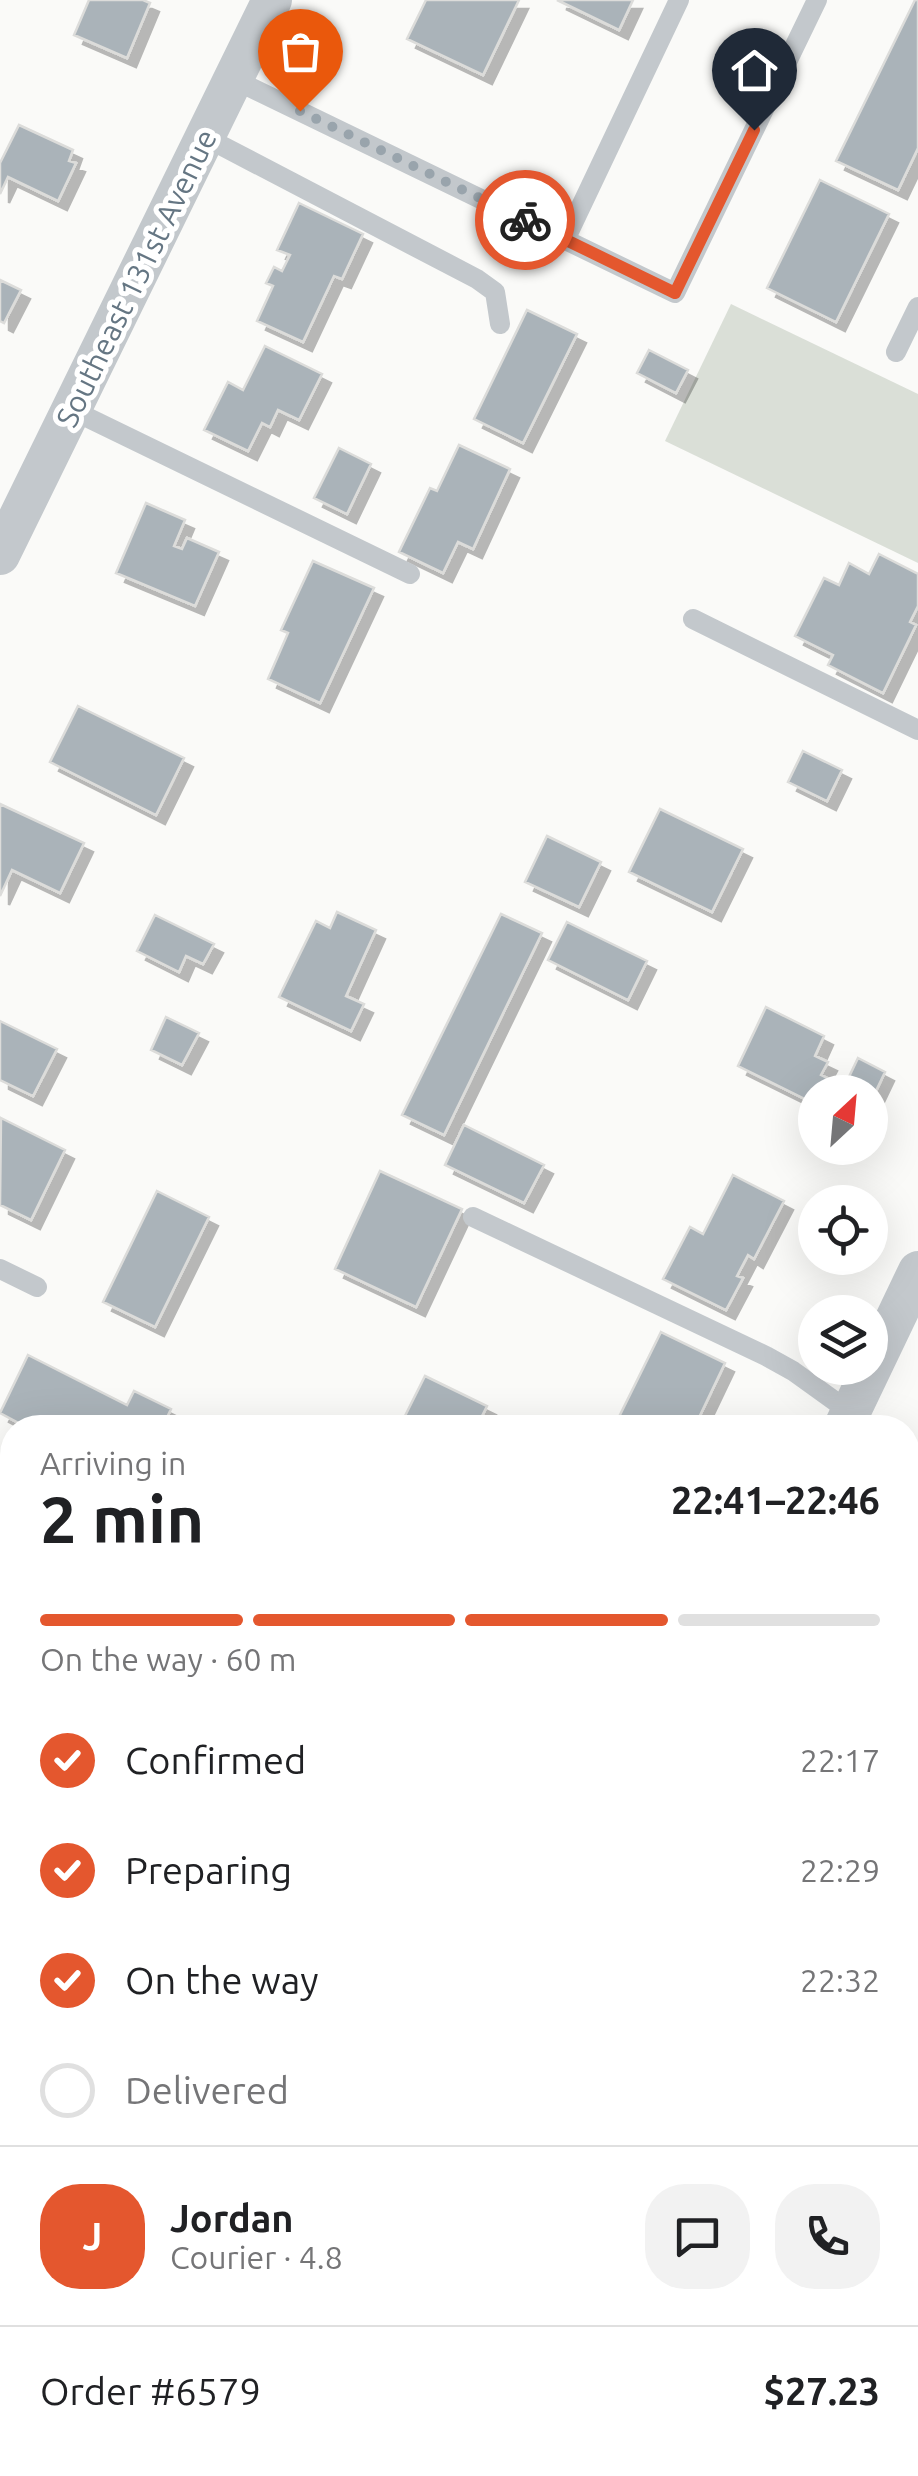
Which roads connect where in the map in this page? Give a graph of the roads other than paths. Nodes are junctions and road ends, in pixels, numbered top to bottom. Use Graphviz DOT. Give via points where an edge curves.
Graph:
graph roads {
  1 [pos="272,0"];
  2 [pos="680,0"];
  3 [pos="818,0"];
  4 [pos="234,79"];
  5 [pos="205,137"];
  6 [pos="565,240"];
  7 [pos="918,307"];
  8 [pos="500,324"];
  9 [pos="896,352"];
  10 [pos="72,410"];
  11 [pos="0,556"];
  12 [pos="410,574"];
  13 [pos="692,619"];
  14 [pos="918,730"];
  15 [pos="473,1217"];
  16 [pos="0,1269"];
  17 [pos="918,1271"];
  18 [pos="37,1287"];
  19 [pos="841,1415"];
  20 [pos="849,1415"];
  1 -- 4 [label="street, Southeast 131st Avenue"];
  2 -- 6 [label="lane"];
  3 -- 6 [label="lane" via="675,293"];
  4 -- 5 [label="street, Southeast 131st Avenue"];
  4 -- 6 [label="lane"];
  5 -- 8 [label="lane" via="476,279 495,292"];
  5 -- 10 [label="street, Southeast 131st Avenue"];
  7 -- 9 [label="lane"];
  10 -- 11 [label="street, Southeast 131st Avenue"];
  10 -- 12 [label="lane"];
  13 -- 14 [label="lane"];
  15 -- 19 [label="lane" via="766,1356"];
  16 -- 18 [label="lane"];
  17 -- 20 [label="street"];
}
